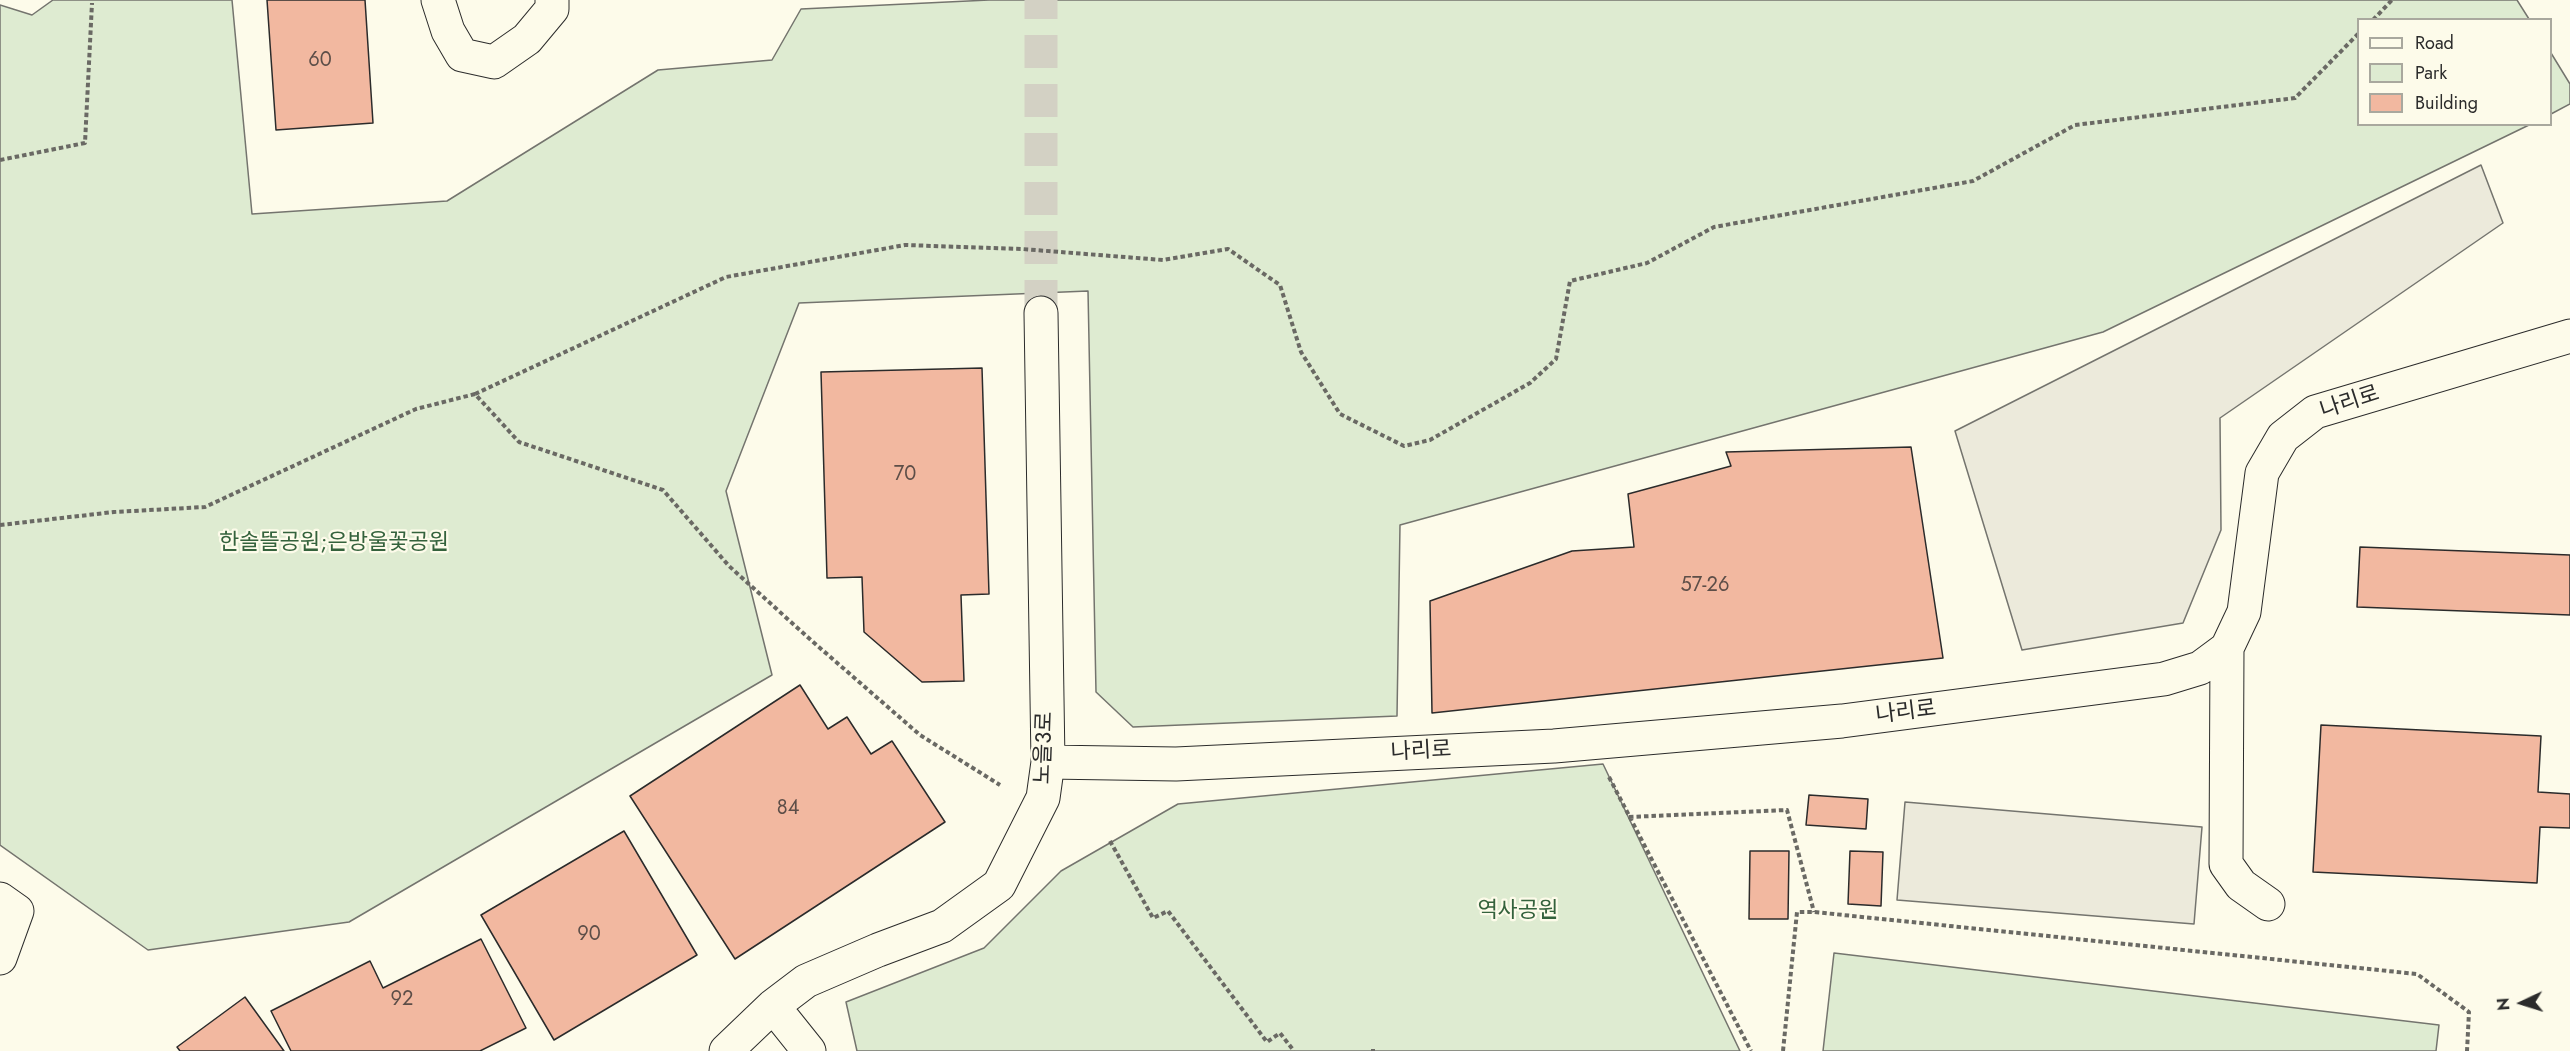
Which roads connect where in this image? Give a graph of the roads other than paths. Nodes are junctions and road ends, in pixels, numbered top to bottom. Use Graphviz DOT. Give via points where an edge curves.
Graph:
graph roads {
  1 [pos="438,0"];
  2 [pos="552,0"];
  3 [pos="1041,313"];
  4 [pos="2570,336"];
  5 [pos="2227,648"];
  6 [pos="1048,762"];
  7 [pos="0,899"];
  8 [pos="2268,904"];
  9 [pos="0,958"];
  10 [pos="773,1006"];
  11 [pos="726,1051"];
  12 [pos="809,1051"];
  1 -- 2 [label="street" via="448,31 462,55 494,62 527,39 552,9"];
  3 -- 6 [label="street, 노을3로"];
  4 -- 5 [label="street, 나리로" via="2315,412 2283,437 2262,473 2244,612"];
  5 -- 6 [label="street, 나리로" via="2199,668 2164,679 1842,721 1554,746 1176,764"];
  5 -- 8 [label="street" via="2226,864 2241,885"];
  6 -- 10 [label="street, 노을3로" via="1043,798 999,885 942,926 806,981"];
  7 -- 9 [label="street" via="17,911"];
  10 -- 11 [label="street, 노을3로"];
  10 -- 12 [label="street"];
}
